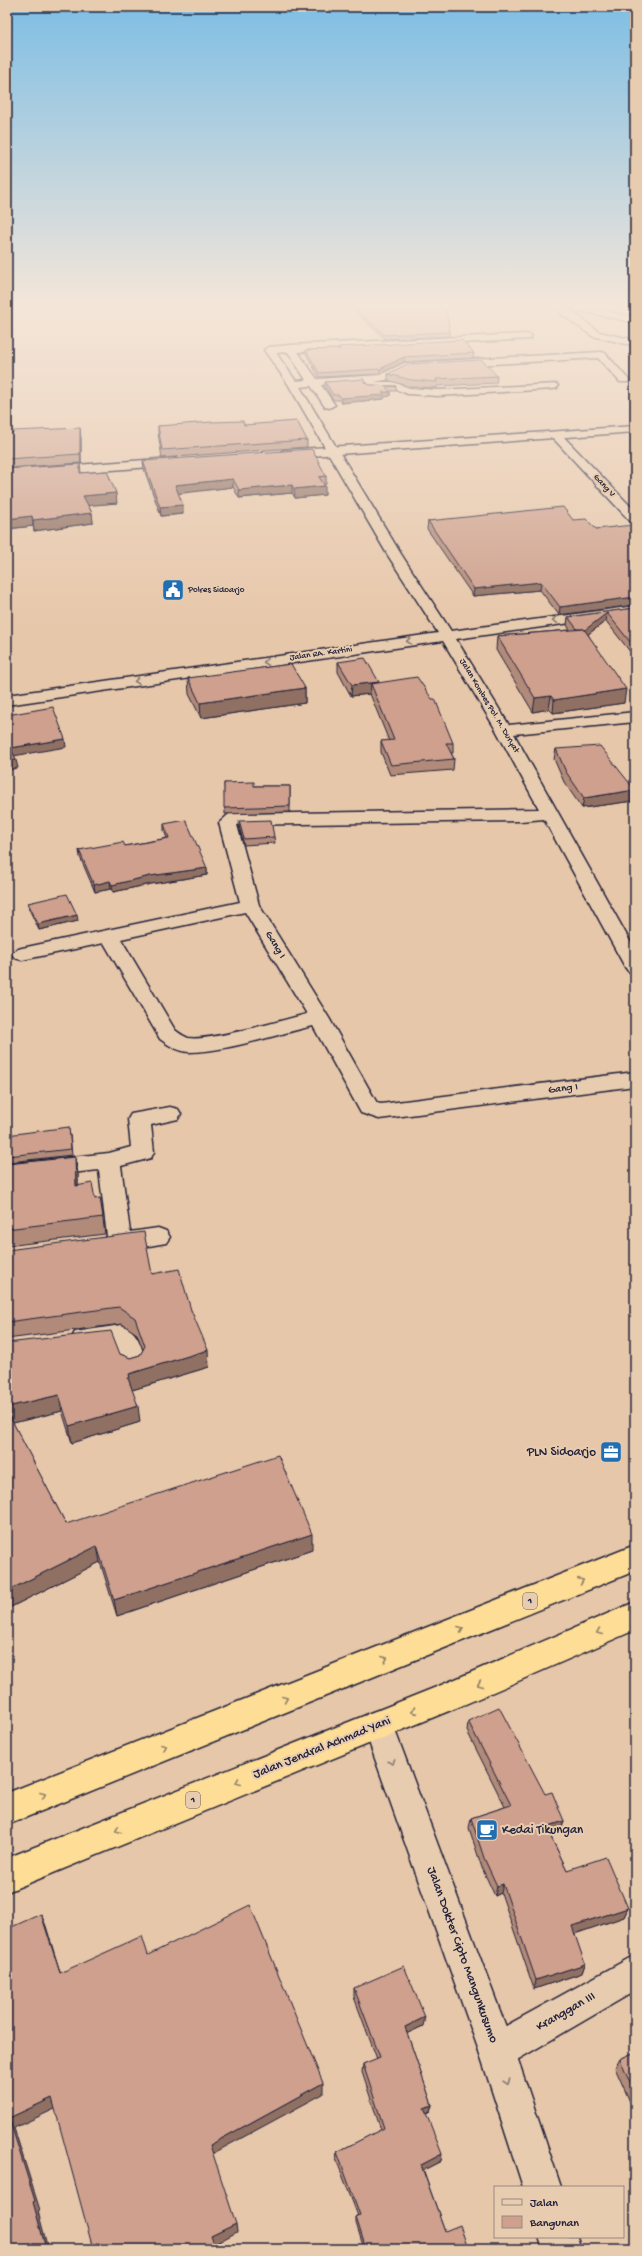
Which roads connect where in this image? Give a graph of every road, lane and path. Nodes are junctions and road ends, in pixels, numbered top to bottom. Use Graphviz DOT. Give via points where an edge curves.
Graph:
graph roads {
  1 [pos="310,412"];
  2 [pos="635,429"];
  3 [pos="556,435"];
  4 [pos="334,450"];
  5 [pos="272,455"];
  6 [pos="186,462"];
  7 [pos="7,474"];
  8 [pos="635,518"];
  9 [pos="635,610"];
  10 [pos="447,636"];
  11 [pos="7,700"];
  12 [pos="635,717"];
  13 [pos="504,730"];
  14 [pos="550,813"];
  15 [pos="250,905"];
  16 [pos="110,936"];
  17 [pos="22,954"];
  18 [pos="635,967"];
  19 [pos="320,1018"];
  20 [pos="635,1079"];
  21 [pos="170,1114"];
  22 [pos="109,1162"];
  23 [pos="7,1172"];
  24 [pos="158,1237"];
  25 [pos="60,1343"];
  26 [pos="133,1363"];
  27 [pos="635,1558"];
  28 [pos="635,1616"];
  29 [pos="378,1725"];
  30 [pos="7,1809"];
  31 [pos="7,1875"];
  32 [pos="635,1972"];
  33 [pos="497,2051"];
  34 [pos="542,2186"];
  35 [pos="558,2238"];
  36 [pos="562,2249"];
  1 -- 4 [label="street, Jalan Kombes Pol. M. Duryat"];
  2 -- 3 [label="street"];
  3 -- 4 [label="street"];
  3 -- 8 [label="street, Gang V"];
  4 -- 5 [label="street"];
  4 -- 10 [label="street, Jalan Kombes Pol. M. Duryat" via="394,554"];
  6 -- 7 [label="street"];
  9 -- 10 [label="street, Jalan RA. Kartini, one-way"];
  10 -- 11 [label="street, Jalan RA. Kartini, one-way"];
  10 -- 13 [label="street, Jalan Kombes Pol. M. Duryat"];
  12 -- 13 [label="street"];
  13 -- 14 [label="street, Jalan Kombes Pol. M. Duryat"];
  14 -- 15 [label="street, Gang I" via="521,816 235,818 228,822"];
  14 -- 18 [label="street, Jalan Kombes Pol. M. Duryat"];
  15 -- 16 [label="street"];
  15 -- 19 [label="street, Gang I"];
  16 -- 17 [label="street"];
  16 -- 19 [label="street" via="166,1034 176,1041 189,1045 217,1042"];
  19 -- 20 [label="street, Gang I" via="369,1108 379,1112"];
  21 -- 22 [label="street" via="139,1119 149,1153"];
  22 -- 23 [label="street"];
  22 -- 24 [label="street" via="109,1244"];
  25 -- 26 [label="street" via="121,1335 126,1339"];
  30 -- 27 [label="highway, 1, one-way"];
  28 -- 29 [label="highway, Jalan Jendral Achmad Yani / 1, one-way"];
  29 -- 31 [label="highway, Jalan Jendral Achmad Yani / 1, one-way"];
  29 -- 33 [label="street, Jalan Dokter Cipto Mangunkusumo, one-way"];
  32 -- 33 [label="street, Kranggan III"];
  33 -- 34 [label="street, Jalan Dokter Cipto Mangunkusumo, one-way"];
  35 -- 36 [label="street"];
}
